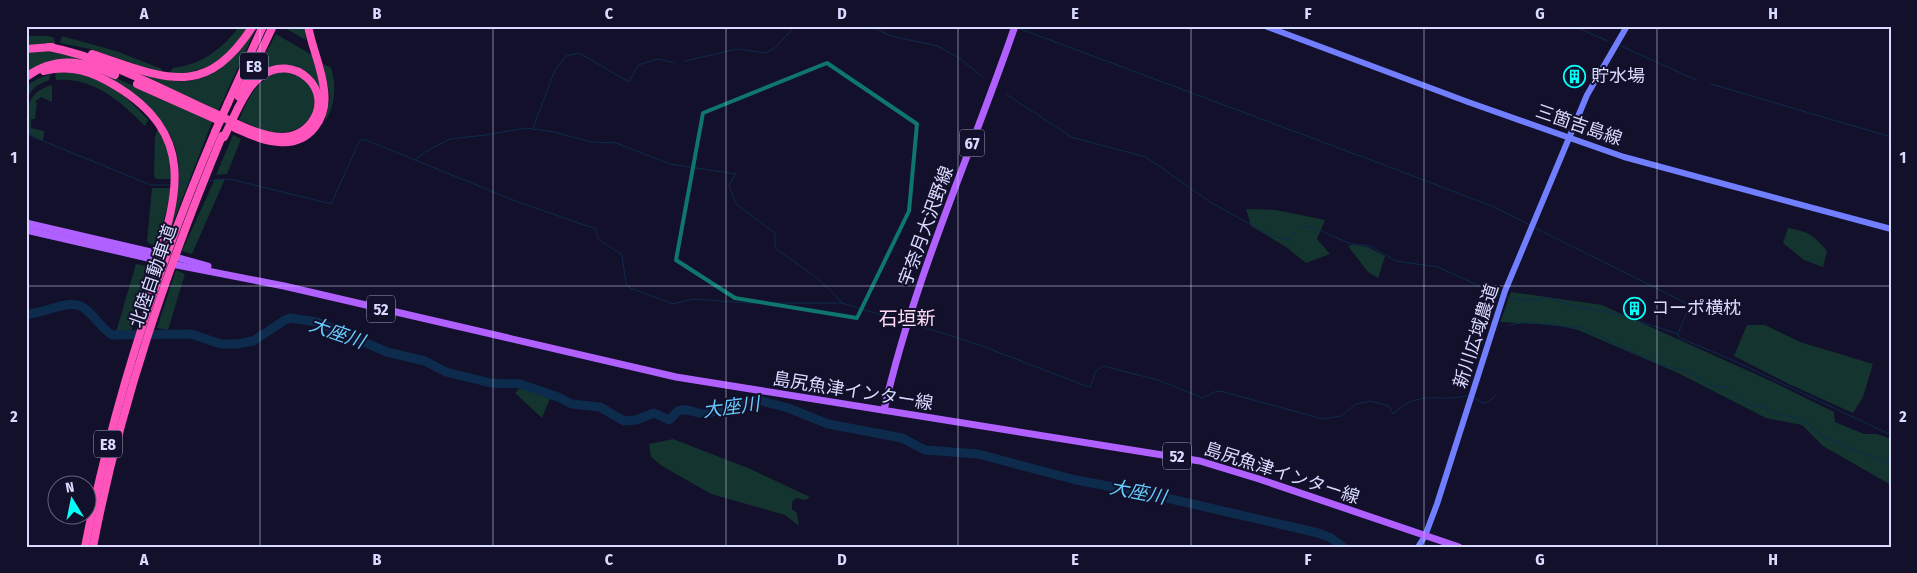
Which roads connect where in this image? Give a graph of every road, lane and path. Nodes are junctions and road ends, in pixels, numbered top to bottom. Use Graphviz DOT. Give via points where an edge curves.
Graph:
graph roads {
  1 [pos="253,26"];
  2 [pos="264,26"];
  3 [pos="273,26"];
  4 [pos="308,26"];
  5 [pos="1265,26"];
  6 [pos="1627,26"];
  7 [pos="1014,30"];
  8 [pos="49,47"];
  9 [pos="26,49"];
  10 [pos="26,78"];
  11 [pos="234,106"];
  12 [pos="220,135"];
  13 [pos="1569,136"];
  14 [pos="26,223"];
  15 [pos="1891,229"];
  16 [pos="26,230"];
  17 [pos="178,261"];
  18 [pos="142,323"];
  19 [pos="139,343"];
  20 [pos="884,410"];
  21 [pos="1425,536"];
  22 [pos="85,547"];
  23 [pos="93,547"];
  24 [pos="1418,547"];
  25 [pos="1459,547"];
  1 -- 8 [label="highway" via="235,51 220,64 187,78 160,77 84,52"];
  2 -- 11 [label="highway, 北陸自動車道 / E8"];
  3 -- 11 [label="highway, 北陸自動車道 / E8"];
  4 -- 10 [label="highway" via="324,83 324,106 316,126 306,136 293,141 279,142 254,136 84,63 53,63"];
  5 -- 13 [label="main road, 三箇吉島線"];
  6 -- 13 [label="main road, 新川広域農道" via="1596,78"];
  7 -- 20 [label="main road, 宇奈月大沢野線 / 67" via="913,305"];
  8 -- 9 [label="highway"];
  8 -- 11 [label="highway" via="83,56 244,126 275,136 295,135 307,127 317,112 318,100 315,87 303,74 280,68 255,82"];
  10 -- 18 [label="highway" via="62,68 92,74 137,100 159,123 168,139 176,166 174,197"];
  11 -- 12 [label="highway, 北陸自動車道 / E8, bridge"];
  12 -- 18 [label="highway, 北陸自動車道 / E8" via="172,238"];
  12 -- 19 [label="highway, 北陸自動車道 / E8" via="152,324"];
  13 -- 15 [label="main road, 三箇吉島線" via="1624,157"];
  13 -- 21 [label="main road, 新川広域農道" via="1503,296"];
  14 -- 16 [label="main road" via="154,256"];
  17 -- 20 [label="main road, 島尻魚津インター線 / 52" via="676,377"];
  18 -- 19 [label="highway"];
  19 -- 22 [label="highway, 北陸自動車道 / E8" via="106,452"];
  19 -- 23 [label="highway, 北陸自動車道 / E8"];
  20 -- 21 [label="main road, 島尻魚津インター線 / 52" via="1200,461"];
  21 -- 24 [label="main road, 新川広域農道"];
  21 -- 25 [label="main road, 島尻魚津インター線 / 52"];
}
